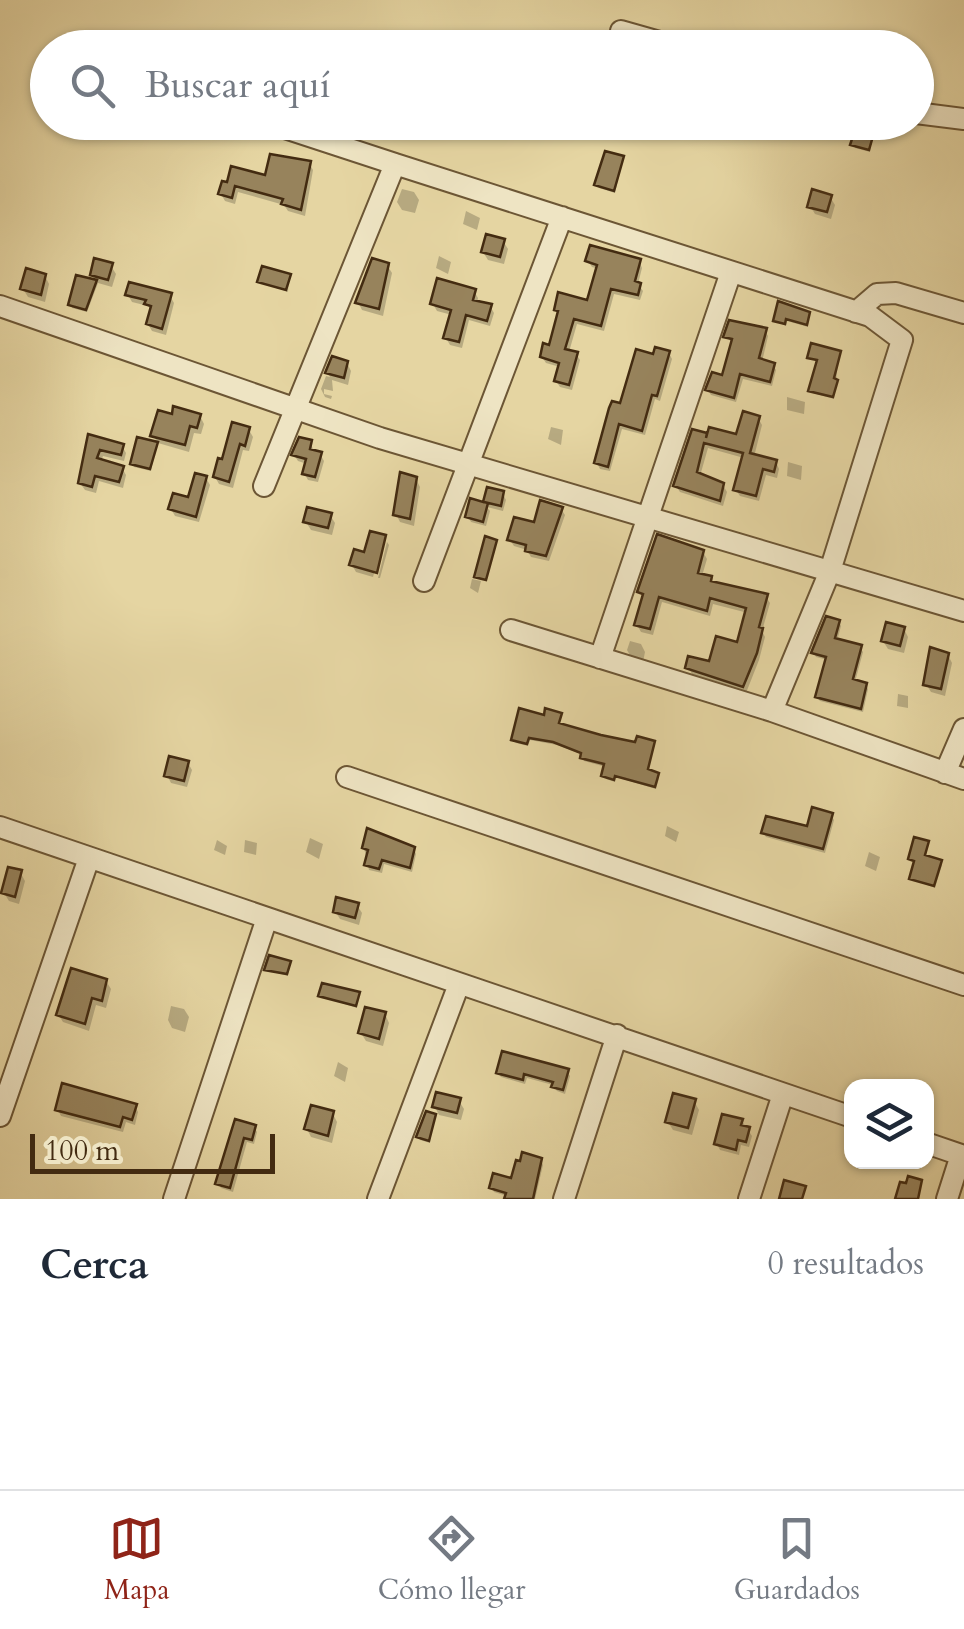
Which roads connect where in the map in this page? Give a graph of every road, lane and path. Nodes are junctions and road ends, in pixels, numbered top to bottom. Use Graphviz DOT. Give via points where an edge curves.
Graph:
graph roads {
  1 [pos="934,116"];
  2 [pos="964,120"];
  3 [pos="322,140"];
  4 [pos="395,164"];
  5 [pos="562,218"];
  6 [pos="731,272"];
  7 [pos="0,306"];
  8 [pos="856,312"];
  9 [pos="964,313"];
  10 [pos="296,409"];
  11 [pos="468,464"];
  12 [pos="264,486"];
  13 [pos="650,518"];
  14 [pos="830,571"];
  15 [pos="424,581"];
  16 [pos="964,610"];
  17 [pos="511,630"];
  18 [pos="600,658"];
  19 [pos="772,711"];
  20 [pos="964,729"];
  21 [pos="954,776"];
  22 [pos="347,777"];
  23 [pos="0,828"];
  24 [pos="89,858"];
  25 [pos="267,918"];
  26 [pos="459,984"];
  27 [pos="964,985"];
  28 [pos="617,1036"];
  29 [pos="783,1094"];
  30 [pos="844,1114"];
  31 [pos="0,1116"];
  32 [pos="934,1146"];
  33 [pos="963,1155"];
  34 [pos="174,1199"];
  35 [pos="378,1199"];
  36 [pos="564,1199"];
  37 [pos="749,1199"];
  38 [pos="948,1199"];
  1 -- 2 [label="street"];
  3 -- 4 [label="street"];
  4 -- 5 [label="street"];
  4 -- 10 [label="street"];
  5 -- 6 [label="street"];
  5 -- 11 [label="street"];
  6 -- 8 [label="street"];
  6 -- 13 [label="street"];
  7 -- 10 [label="street"];
  8 -- 9 [label="street" via="877,294 896,293"];
  8 -- 14 [label="street" via="902,340"];
  10 -- 11 [label="street"];
  10 -- 12 [label="street"];
  11 -- 13 [label="street"];
  11 -- 15 [label="street"];
  13 -- 14 [label="street"];
  13 -- 18 [label="street"];
  14 -- 16 [label="street"];
  14 -- 19 [label="street"];
  17 -- 18 [label="street"];
  18 -- 19 [label="street"];
  19 -- 21 [label="street"];
  20 -- 21 [label="street"];
  22 -- 27 [label="street"];
  23 -- 24 [label="street"];
  24 -- 25 [label="street"];
  24 -- 31 [label="street"];
  25 -- 26 [label="street"];
  25 -- 34 [label="street"];
  26 -- 28 [label="street"];
  26 -- 35 [label="street"];
  28 -- 29 [label="street"];
  28 -- 36 [label="street"];
  29 -- 30 [label="street"];
  29 -- 37 [label="street"];
  32 -- 33 [label="street"];
  33 -- 38 [label="street"];
}
